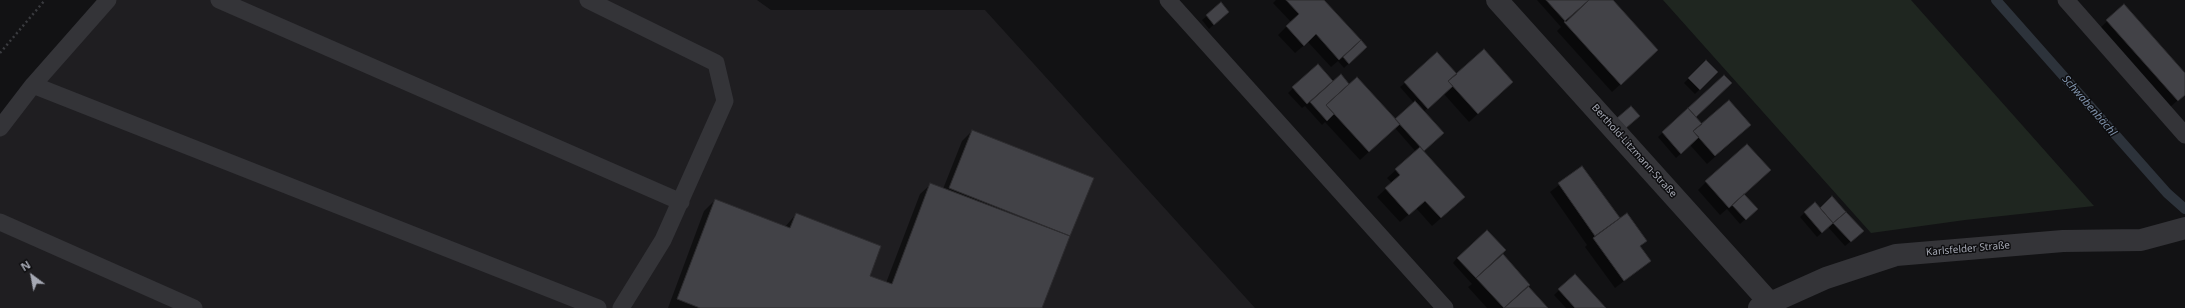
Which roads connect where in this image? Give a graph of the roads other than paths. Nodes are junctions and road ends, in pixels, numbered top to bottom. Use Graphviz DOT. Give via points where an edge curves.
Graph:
graph roads {
  1 [pos="108,0"];
  2 [pos="219,0"];
  3 [pos="588,0"];
  4 [pos="1168,0"];
  5 [pos="1497,0"];
  6 [pos="2066,0"];
  7 [pos="33,85"];
  8 [pos="0,128"];
  9 [pos="2185,135"];
  10 [pos="681,202"];
  11 [pos="0,222"];
  12 [pos="2185,228"];
  13 [pos="1765,306"];
  14 [pos="194,308"];
  15 [pos="598,308"];
  16 [pos="621,308"];
  17 [pos="1445,308"];
  1 -- 7 [label="lane"];
  2 -- 10 [label="lane"];
  3 -- 10 [label="lane" via="716,63 725,101"];
  4 -- 17 [label="lane"];
  5 -- 13 [label="street, Berthold-Litzmann-Straße"];
  6 -- 9 [label="lane"];
  7 -- 8 [label="lane"];
  7 -- 15 [label="lane"];
  10 -- 16 [label="lane" via="663,240"];
  11 -- 14 [label="lane"];
  12 -- 13 [label="street, Karlsfelder Straße" via="2141,240 2063,241 1896,255 1826,278"];
}
